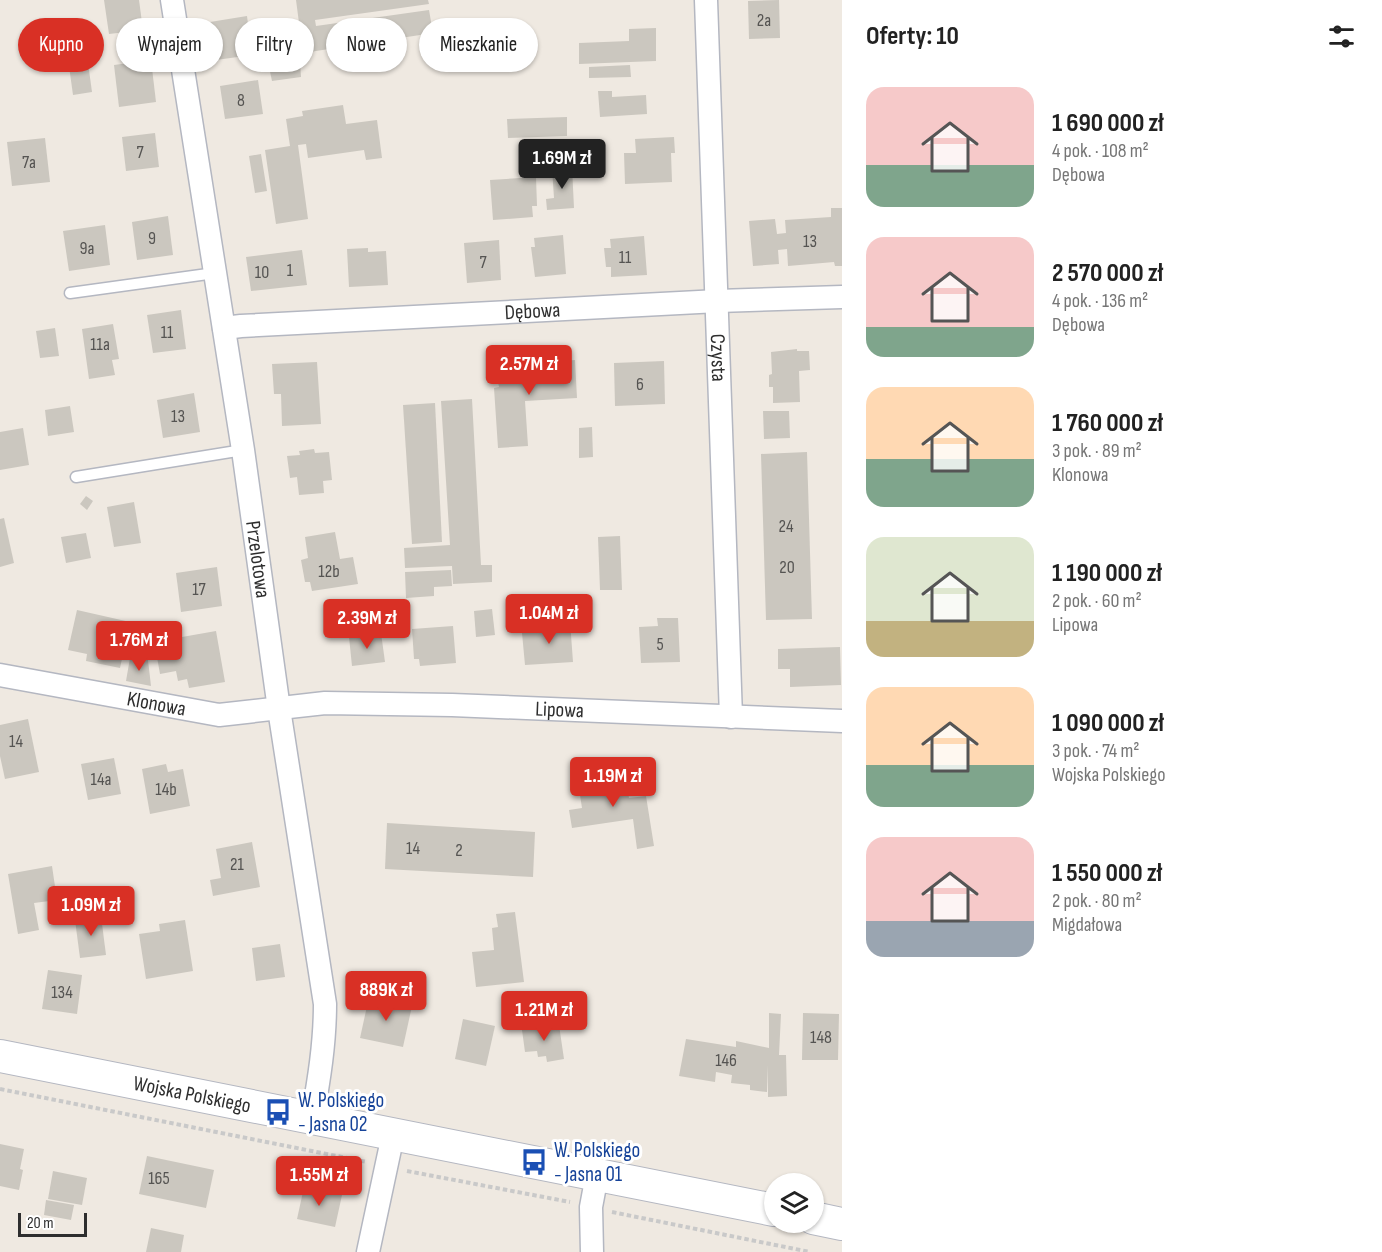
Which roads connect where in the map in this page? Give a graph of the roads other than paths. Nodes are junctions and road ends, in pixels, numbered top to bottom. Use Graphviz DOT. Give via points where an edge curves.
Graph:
graph roads {
  1 [pos="172,0"];
  2 [pos="706,0"];
  3 [pos="215,273"];
  4 [pos="70,293"];
  5 [pos="842,297"];
  6 [pos="718,302"];
  7 [pos="224,328"];
  8 [pos="243,450"];
  9 [pos="76,477"];
  10 [pos="0,675"];
  11 [pos="279,708"];
  12 [pos="732,717"];
  13 [pos="842,721"];
  14 [pos="0,1056"];
  15 [pos="312,1119"];
  16 [pos="393,1135"];
  17 [pos="597,1175"];
  18 [pos="764,1208"];
  19 [pos="824,1220"];
  20 [pos="842,1224"];
  21 [pos="368,1252"];
  22 [pos="592,1252"];
  1 -- 3 [label="street, Przelotowa"];
  2 -- 6 [label="street, Czysta"];
  3 -- 4 [label="lane"];
  3 -- 7 [label="street, Przelotowa"];
  5 -- 6 [label="street, Dębowa"];
  6 -- 7 [label="street, Dębowa"];
  6 -- 12 [label="street, Czysta"];
  7 -- 8 [label="street, Przelotowa"];
  8 -- 9 [label="lane"];
  8 -- 11 [label="street, Przelotowa"];
  10 -- 11 [label="street, Klonowa" via="202,713 219,715"];
  11 -- 12 [label="street, Lipowa" via="318,704 441,705"];
  11 -- 15 [label="street, Przelotowa" via="325,1004 324,1045"];
  12 -- 13 [label="street, Lipowa"];
  14 -- 15 [label="main road, Wojska Polskiego"];
  15 -- 16 [label="main road, Wojska Polskiego"];
  16 -- 17 [label="main road, Wojska Polskiego"];
  16 -- 21 [label="street"];
  17 -- 18 [label="main road, Wojska Polskiego"];
  17 -- 22 [label="street" via="591,1208"];
  19 -- 20 [label="main road"];
}
